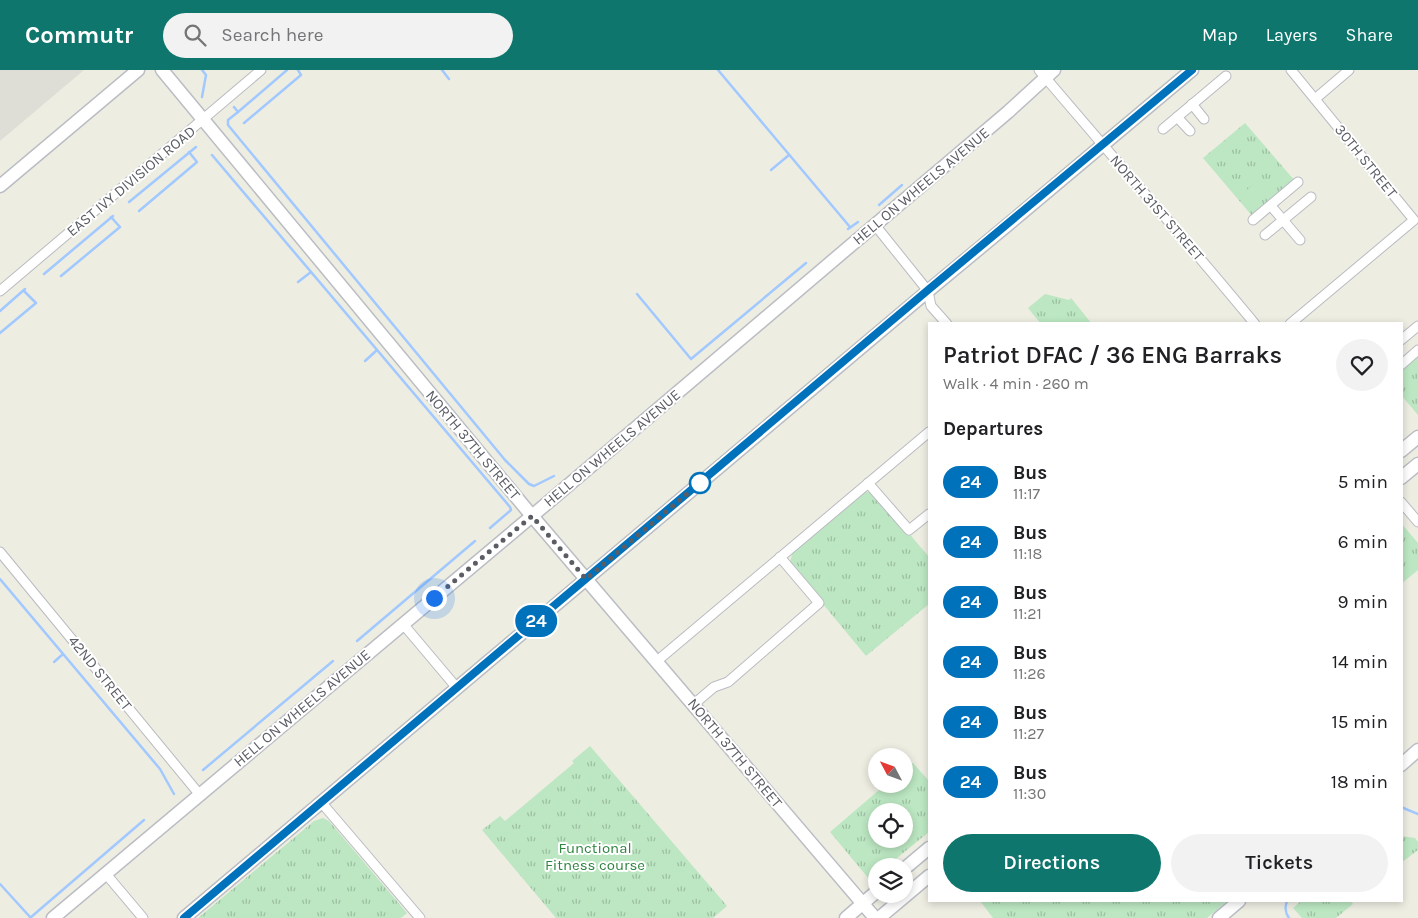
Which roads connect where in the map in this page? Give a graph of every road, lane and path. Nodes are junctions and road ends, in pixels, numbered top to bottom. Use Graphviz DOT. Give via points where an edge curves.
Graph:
graph roads {
  1 [pos="138,70"];
  2 [pos="162,70"];
  3 [pos="261,70"];
  4 [pos="1192,70"];
  5 [pos="1291,70"];
  6 [pos="1349,70"];
  7 [pos="1046,73"];
  8 [pos="1226,76"];
  9 [pos="1315,99"];
  10 [pos="1192,104"];
  11 [pos="1177,117"];
  12 [pos="1204,119"];
  13 [pos="203,120"];
  14 [pos="1163,129"];
  15 [pos="1190,131"];
  16 [pos="1102,145"];
  17 [pos="1298,182"];
  18 [pos="0,186"];
  19 [pos="1311,197"];
  20 [pos="1271,206"];
  21 [pos="1253,220"];
  22 [pos="1283,220"];
  23 [pos="875,225"];
  24 [pos="1265,235"];
  25 [pos="1300,240"];
  26 [pos="928,290"];
  27 [pos="0,292"];
  28 [pos="945,322"];
  29 [pos="1253,322"];
  30 [pos="1292,322"];
  31 [pos="1418,326"];
  32 [pos="1403,338"];
  33 [pos="1418,350"];
  34 [pos="1403,362"];
  35 [pos="928,433"];
  36 [pos="1418,437"];
  37 [pos="1403,449"];
  38 [pos="1418,464"];
  39 [pos="1403,476"];
  40 [pos="868,483"];
  41 [pos="1403,504"];
  42 [pos="928,515"];
  43 [pos="532,516"];
  44 [pos="1418,522"];
  45 [pos="0,552"];
  46 [pos="780,557"];
  47 [pos="586,579"];
  48 [pos="403,624"];
  49 [pos="657,661"];
  50 [pos="458,688"];
  51 [pos="694,704"];
  52 [pos="1418,750"];
  53 [pos="1403,763"];
  54 [pos="200,795"];
  55 [pos="321,802"];
  56 [pos="928,849"];
  57 [pos="913,861"];
  58 [pos="106,874"];
  59 [pos="928,877"];
  60 [pos="868,899"];
  61 [pos="1238,902"];
  62 [pos="863,904"];
  63 [pos="53,918"];
  64 [pos="143,918"];
  65 [pos="184,918"];
  66 [pos="420,918"];
  67 [pos="846,918"];
  68 [pos="875,918"];
  69 [pos="879,918"];
  70 [pos="1219,918"];
  1 -- 18 [label="street"];
  2 -- 13 [label="street, NORTH 37TH STREET"];
  3 -- 13 [label="street, EAST IVY DIVISION ROAD"];
  4 -- 16 [label="street"];
  5 -- 9 [label="street, 30TH STREET"];
  6 -- 9 [label="street"];
  7 -- 16 [label="street, NORTH 31ST STREET"];
  7 -- 23 [label="street, HELL ON WHEELS AVENUE" via="1015,106"];
  8 -- 10 [label="street"];
  9 -- 30 [label="street, 30TH STREET" via="1414,220"];
  10 -- 11 [label="street"];
  10 -- 12 [label="street"];
  11 -- 14 [label="street"];
  11 -- 15 [label="street"];
  13 -- 27 [label="street, EAST IVY DIVISION ROAD"];
  13 -- 43 [label="street, NORTH 37TH STREET"];
  16 -- 26 [label="street"];
  16 -- 29 [label="street, NORTH 31ST STREET"];
  17 -- 20 [label="street"];
  19 -- 22 [label="street"];
  20 -- 21 [label="street"];
  20 -- 22 [label="street"];
  22 -- 24 [label="street"];
  22 -- 25 [label="street"];
  23 -- 26 [label="street"];
  23 -- 43 [label="street, HELL ON WHEELS AVENUE"];
  26 -- 28 [label="street" via="931,306"];
  26 -- 47 [label="street"];
  31 -- 32 [label="street"];
  33 -- 34 [label="street"];
  35 -- 40 [label="street"];
  36 -- 37 [label="street"];
  38 -- 39 [label="street"];
  40 -- 42 [label="street" via="909,530"];
  40 -- 46 [label="street"];
  41 -- 44 [label="street"];
  43 -- 47 [label="street, NORTH 37TH STREET"];
  43 -- 48 [label="street, HELL ON WHEELS AVENUE"];
  45 -- 54 [label="street, 42ND STREET"];
  46 -- 49 [label="street"];
  46 -- 51 [label="street" via="820,603 728,682 714,687"];
  47 -- 49 [label="street, NORTH 37TH STREET"];
  47 -- 50 [label="street"];
  48 -- 50 [label="street"];
  48 -- 54 [label="street, HELL ON WHEELS AVENUE"];
  49 -- 51 [label="street, NORTH 37TH STREET"];
  50 -- 55 [label="street"];
  51 -- 62 [label="street, NORTH 37TH STREET"];
  52 -- 53 [label="street"];
  54 -- 58 [label="street, HELL ON WHEELS AVENUE"];
  55 -- 65 [label="street"];
  55 -- 66 [label="street"];
  56 -- 57 [label="street"];
  58 -- 63 [label="street, HELL ON WHEELS AVENUE"];
  58 -- 64 [label="street"];
  59 -- 69 [label="street"];
  60 -- 62 [label="street"];
  61 -- 70 [label="street"];
  62 -- 67 [label="street"];
  62 -- 68 [label="street, NORTH 37TH STREET"];
}
